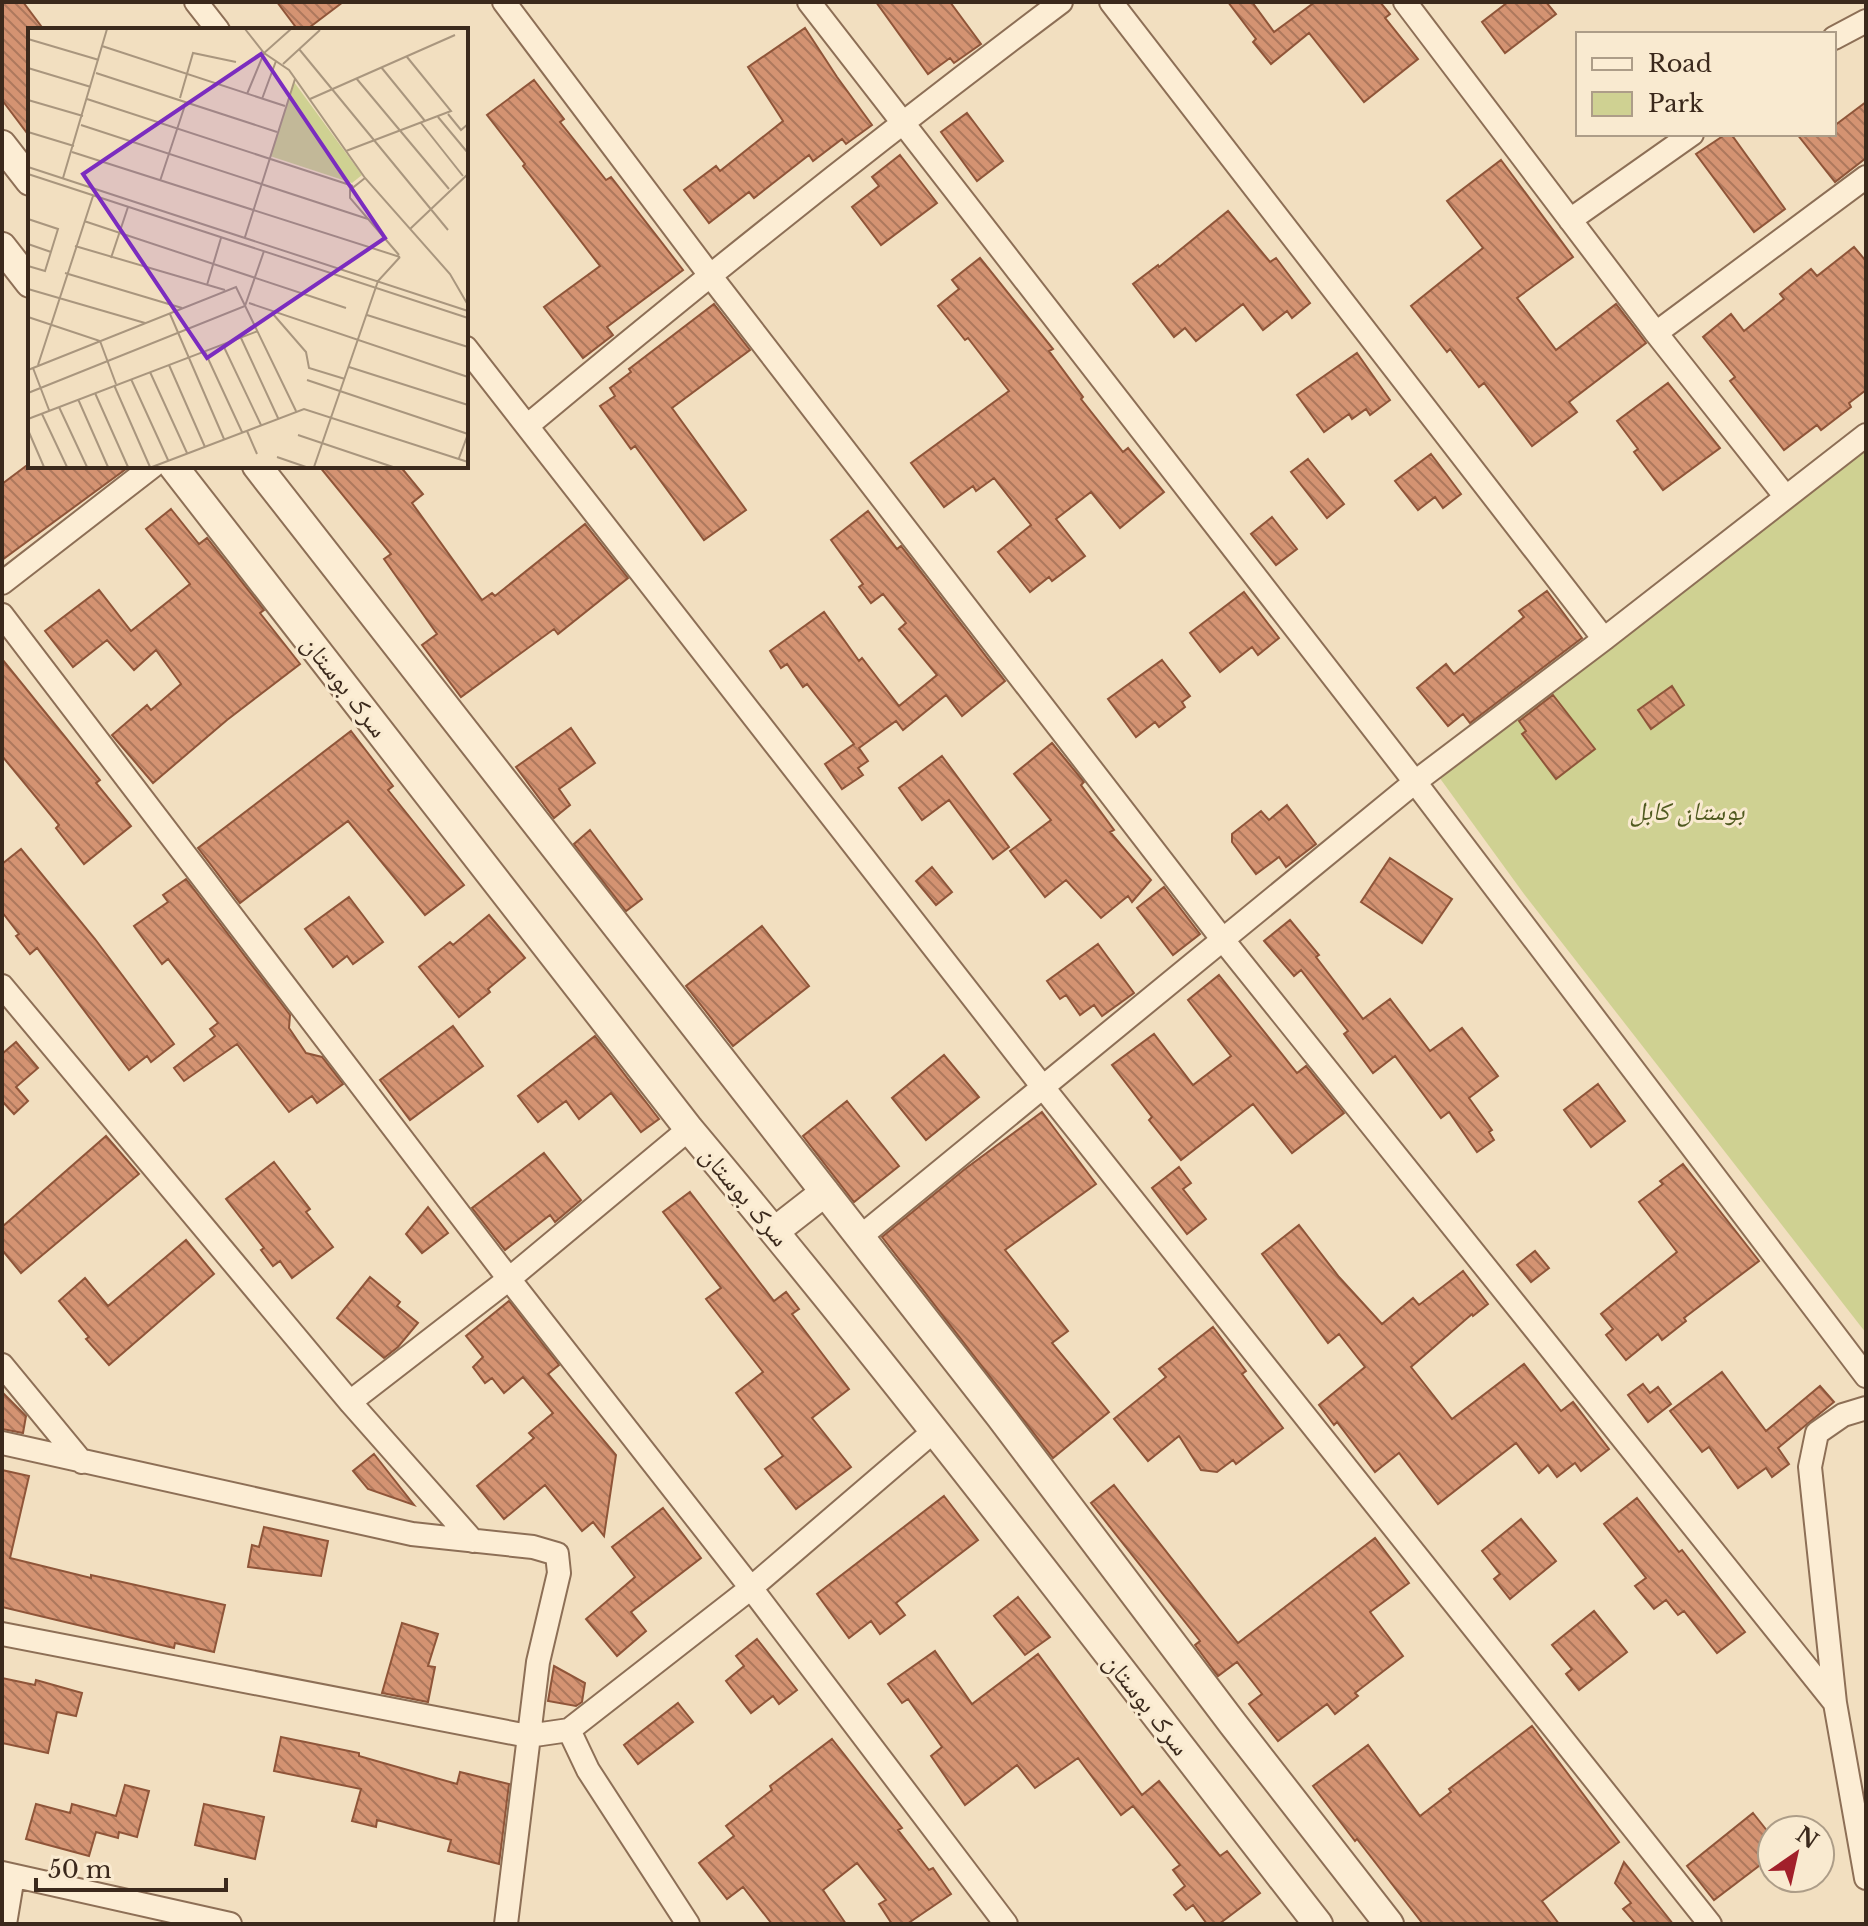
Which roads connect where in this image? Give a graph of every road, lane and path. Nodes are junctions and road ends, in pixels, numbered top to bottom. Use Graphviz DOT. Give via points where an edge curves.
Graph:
graph roads {
  1 [pos="196,2"];
  2 [pos="504,2"];
  3 [pos="809,2"];
  4 [pos="1061,2"];
  5 [pos="1111,2"];
  6 [pos="1405,2"];
  7 [pos="1866,21"];
  8 [pos="216,28"];
  9 [pos="1836,37"];
  10 [pos="903,121"];
  11 [pos="1689,136"];
  12 [pos="2,145"];
  13 [pos="1866,177"];
  14 [pos="28,178"];
  15 [pos="1570,220"];
  16 [pos="2,247"];
  17 [pos="709,274"];
  18 [pos="28,280"];
  19 [pos="1656,333"];
  20 [pos="468,351"];
  21 [pos="527,426"];
  22 [pos="1866,435"];
  23 [pos="150,468"];
  24 [pos="175,468"];
  25 [pos="259,468"];
  26 [pos="1785,496"];
  27 [pos="2,583"];
  28 [pos="2,615"];
  29 [pos="1604,639"];
  30 [pos="1415,782"];
  31 [pos="1223,940"];
  32 [pos="2,986"];
  33 [pos="1042,1086"];
  34 [pos="689,1129"];
  35 [pos="825,1192"];
  36 [pos="775,1231"];
  37 [pos="860,1237"];
  38 [pos="509,1279"];
  39 [pos="2,1365"];
  40 [pos="1866,1376"];
  41 [pos="350,1402"];
  42 [pos="1866,1408"];
  43 [pos="934,1431"];
  44 [pos="2,1443"];
  45 [pos="82,1462"];
  46 [pos="473,1541"];
  47 [pos="751,1588"];
  48 [pos="2,1634"];
  49 [pos="1835,1703"];
  50 [pos="569,1730"];
  51 [pos="528,1736"];
  52 [pos="8,1874"];
  53 [pos="1866,1878"];
  54 [pos="176,1918"];
  55 [pos="5,1924"];
  56 [pos="230,1924"];
  57 [pos="506,1924"];
  58 [pos="688,1924"];
  59 [pos="1006,1924"];
  60 [pos="1318,1924"];
  61 [pos="1389,1924"];
  62 [pos="1710,1924"];
  1 -- 8 [label="street"];
  2 -- 17 [label="street"];
  3 -- 10 [label="street"];
  4 -- 10 [label="street"];
  5 -- 29 [label="street"];
  6 -- 15 [label="street"];
  7 -- 9 [label="street"];
  10 -- 17 [label="street"];
  10 -- 30 [label="street"];
  11 -- 15 [label="street"];
  12 -- 14 [label="street"];
  13 -- 19 [label="street"];
  15 -- 19 [label="street"];
  16 -- 18 [label="street"];
  17 -- 21 [label="street"];
  17 -- 31 [label="street"];
  19 -- 26 [label="street"];
  20 -- 21 [label="street"];
  21 -- 33 [label="street"];
  22 -- 26 [label="street"];
  23 -- 27 [label="street"];
  24 -- 34 [label="street, سرک بوستان"];
  25 -- 35 [label="street"];
  26 -- 29 [label="street"];
  28 -- 38 [label="street"];
  29 -- 30 [label="street"];
  30 -- 31 [label="street"];
  30 -- 40 [label="street"];
  31 -- 33 [label="street"];
  31 -- 49 [label="street"];
  32 -- 41 [label="street"];
  33 -- 37 [label="street"];
  33 -- 62 [label="street"];
  34 -- 36 [label="street, سرک بوستان"];
  34 -- 38 [label="street"];
  35 -- 36 [label="street"];
  35 -- 37 [label="street"];
  36 -- 43 [label="street, سرک بوستان"];
  37 -- 61 [label="street"];
  38 -- 41 [label="street"];
  38 -- 47 [label="street"];
  39 -- 45 [label="street"];
  41 -- 46 [label="street"];
  42 -- 49 [label="street" via="1843,1415 1817,1433 1810,1467"];
  43 -- 47 [label="street"];
  43 -- 60 [label="street, سرک بوستان"];
  44 -- 45 [label="street"];
  45 -- 46 [label="street" via="412,1534"];
  46 -- 51 [label="street" via="557,1554 559,1573 538,1662"];
  47 -- 50 [label="street"];
  47 -- 59 [label="street"];
  48 -- 51 [label="street"];
  49 -- 53 [label="street"];
  50 -- 51 [label="street"];
  50 -- 58 [label="street" via="588,1770"];
  51 -- 57 [label="street"];
  52 -- 54 [label="street"];
  52 -- 55 [label="street"];
  54 -- 56 [label="street"];
}
